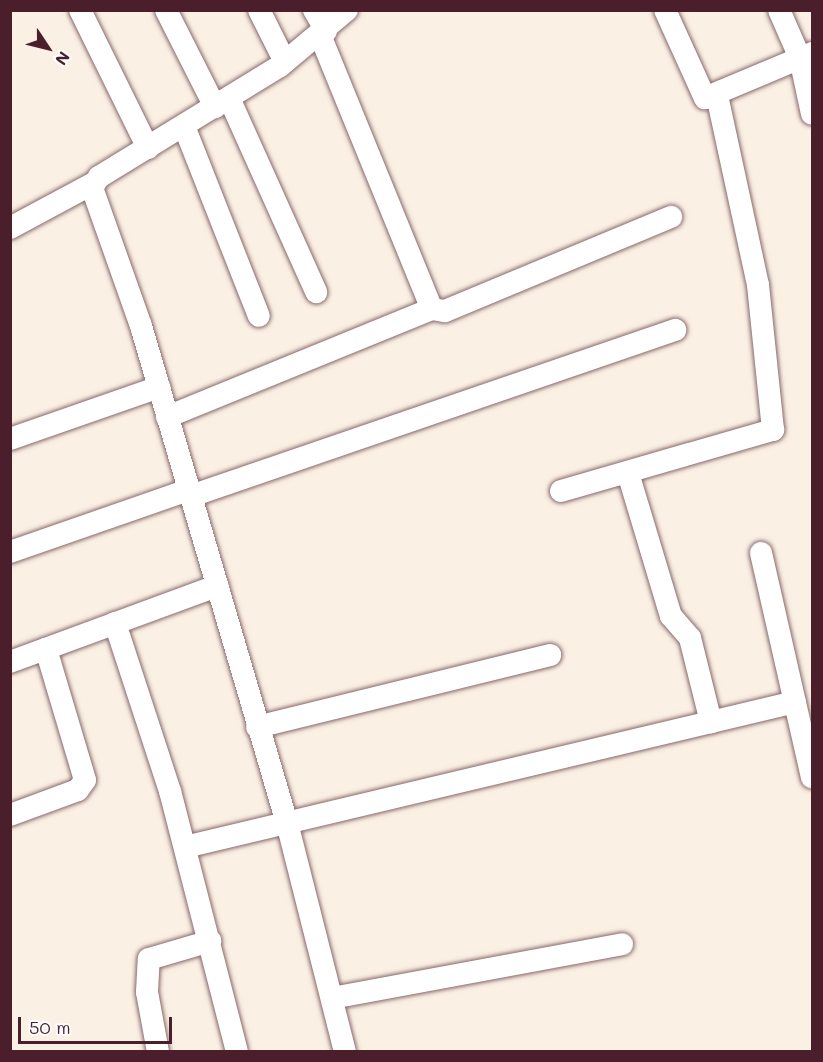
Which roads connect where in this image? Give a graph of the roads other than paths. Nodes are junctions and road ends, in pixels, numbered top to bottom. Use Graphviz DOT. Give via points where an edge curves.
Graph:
graph roads {
  1 [pos="80,10"];
  2 [pos="166,10"];
  3 [pos="259,10"];
  4 [pos="314,10"];
  5 [pos="347,10"];
  6 [pos="664,10"];
  7 [pos="779,10"];
  8 [pos="323,33"];
  9 [pos="806,56"];
  10 [pos="285,62"];
  11 [pos="717,95"];
  12 [pos="222,103"];
  13 [pos="813,114"];
  14 [pos="184,126"];
  15 [pos="148,148"];
  16 [pos="94,183"];
  17 [pos="671,217"];
  18 [pos="12,223"];
  19 [pos="316,292"];
  20 [pos="432,309"];
  21 [pos="259,316"];
  22 [pos="675,330"];
  23 [pos="159,387"];
  24 [pos="167,417"];
  25 [pos="10,440"];
  26 [pos="628,473"];
  27 [pos="561,491"];
  28 [pos="189,493"];
  29 [pos="10,552"];
  30 [pos="761,552"];
  31 [pos="217,586"];
  32 [pos="115,623"];
  33 [pos="46,649"];
  34 [pos="550,655"];
  35 [pos="10,662"];
  36 [pos="795,702"];
  37 [pos="711,722"];
  38 [pos="257,727"];
  39 [pos="813,777"];
  40 [pos="10,815"];
  41 [pos="287,823"];
  42 [pos="185,847"];
  43 [pos="210,941"];
  44 [pos="622,944"];
  45 [pos="332,998"];
  46 [pos="158,1052"];
  47 [pos="237,1052"];
  48 [pos="345,1052"];
  1 -- 15 [label="street"];
  2 -- 12 [label="street"];
  3 -- 10 [label="street"];
  4 -- 8 [label="street"];
  5 -- 8 [label="street"];
  6 -- 11 [label="street" via="702,97"];
  7 -- 9 [label="street"];
  8 -- 10 [label="street"];
  8 -- 20 [label="street"];
  9 -- 11 [label="street"];
  9 -- 13 [label="street"];
  10 -- 12 [label="street"];
  11 -- 26 [label="street" via="758,285 773,430"];
  12 -- 14 [label="street"];
  12 -- 19 [label="street"];
  14 -- 15 [label="street"];
  14 -- 21 [label="street"];
  15 -- 16 [label="street"];
  16 -- 18 [label="street"];
  16 -- 23 [label="street"];
  17 -- 20 [label="street" via="445,311"];
  20 -- 24 [label="street"];
  22 -- 28 [label="street"];
  23 -- 24 [label="street"];
  23 -- 25 [label="street"];
  24 -- 28 [label="street"];
  26 -- 27 [label="street"];
  26 -- 37 [label="street" via="671,616 690,638"];
  28 -- 29 [label="street"];
  28 -- 31 [label="street"];
  30 -- 36 [label="street"];
  31 -- 32 [label="street"];
  31 -- 38 [label="street"];
  32 -- 33 [label="street"];
  32 -- 42 [label="street"];
  33 -- 35 [label="street"];
  33 -- 40 [label="street" via="85,780 78,790"];
  34 -- 38 [label="street"];
  36 -- 37 [label="street"];
  36 -- 39 [label="street"];
  37 -- 41 [label="street"];
  38 -- 41 [label="street"];
  41 -- 42 [label="street"];
  41 -- 45 [label="street"];
  42 -- 43 [label="street"];
  43 -- 46 [label="street" via="149,959 147,992"];
  43 -- 47 [label="street"];
  44 -- 45 [label="street"];
  45 -- 48 [label="street"];
}
